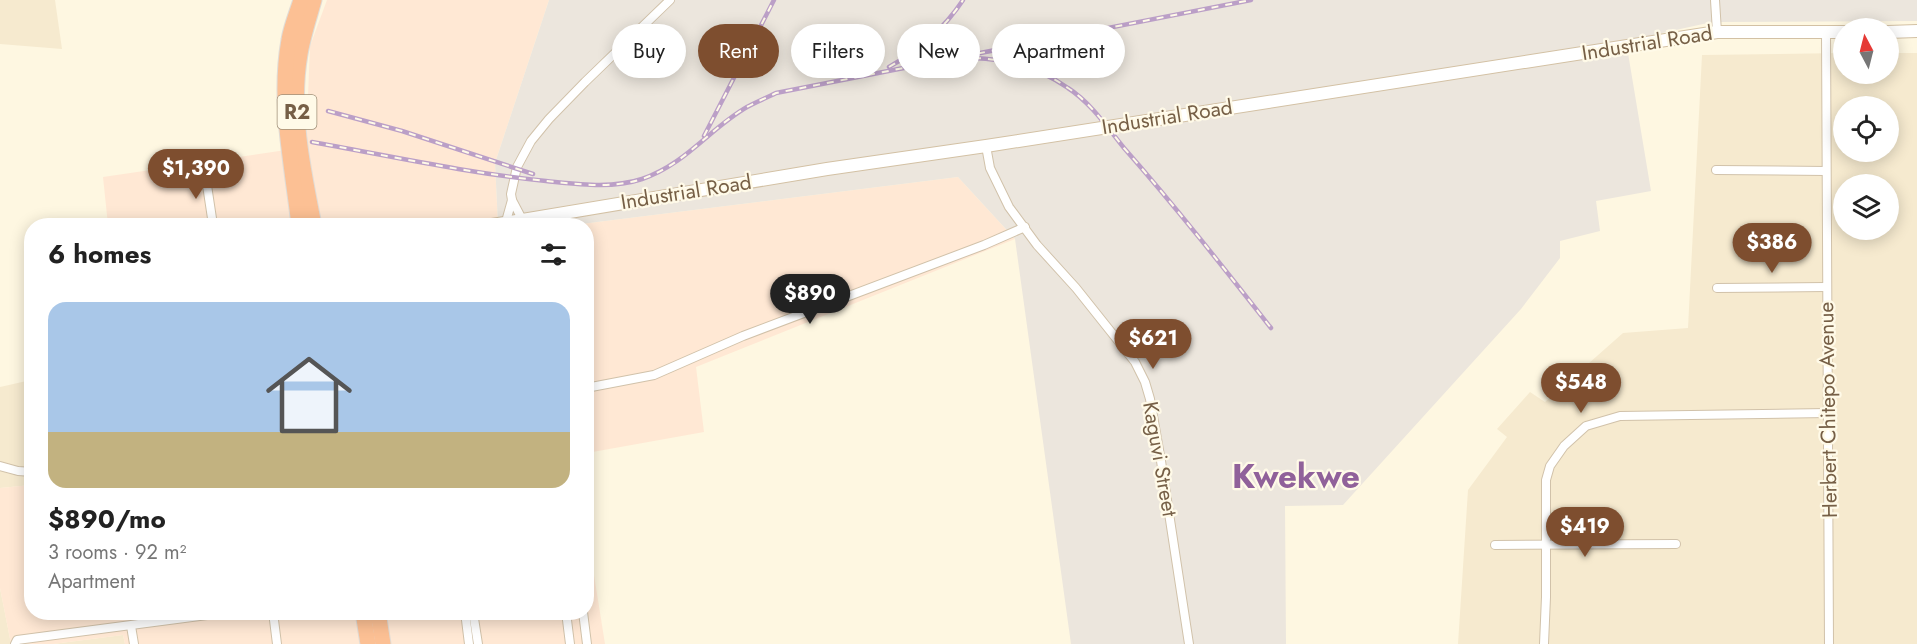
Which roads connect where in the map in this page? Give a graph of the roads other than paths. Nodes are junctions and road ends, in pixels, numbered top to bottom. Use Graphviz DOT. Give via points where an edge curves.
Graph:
graph roads {
  1 [pos="301,0"];
  2 [pos="314,0"];
  3 [pos="670,0"];
  4 [pos="1715,0"];
  5 [pos="1717,32"];
  6 [pos="1826,32"];
  7 [pos="1833,32"];
  8 [pos="1899,32"];
  9 [pos="1917,32"];
  10 [pos="986,146"];
  11 [pos="1716,171"];
  12 [pos="1826,171"];
  13 [pos="205,172"];
  14 [pos="302,197"];
  15 [pos="512,200"];
  16 [pos="212,218"];
  17 [pos="300,218"];
  18 [pos="311,218"];
  19 [pos="503,218"];
  20 [pos="521,218"];
  21 [pos="546,218"];
  22 [pos="1025,227"];
  23 [pos="1826,287"];
  24 [pos="1717,288"];
  25 [pos="594,386"];
  26 [pos="1827,413"];
  27 [pos="0,466"];
  28 [pos="24,471"];
  29 [pos="1676,544"];
  30 [pos="1495,545"];
  31 [pos="1545,546"];
  32 [pos="160,620"];
  33 [pos="274,620"];
  34 [pos="364,620"];
  35 [pos="379,620"];
  36 [pos="466,620"];
  37 [pos="474,620"];
  38 [pos="567,620"];
  39 [pos="584,620"];
  40 [pos="131,626"];
  41 [pos="40,640"];
  42 [pos="16,642"];
  43 [pos="134,644"];
  44 [pos="277,644"];
  45 [pos="368,644"];
  46 [pos="383,644"];
  47 [pos="469,644"];
  48 [pos="478,644"];
  49 [pos="570,644"];
  50 [pos="588,644"];
  51 [pos="1189,644"];
  52 [pos="1544,644"];
  53 [pos="1829,644"];
  1 -- 14 [label="highway, R2" via="289,39 285,105"];
  2 -- 14 [label="highway, R2" via="300,55 296,99"];
  3 -- 15 [label="street" via="549,118 517,167"];
  4 -- 5 [label="street"];
  5 -- 6 [label="street, Industrial Road"];
  5 -- 10 [label="street, Industrial Road"];
  6 -- 7 [label="street, Industrial Road"];
  6 -- 12 [label="street, Herbert Chitepo Avenue"];
  8 -- 9 [label="street"];
  10 -- 21 [label="street, Industrial Road"];
  10 -- 22 [label="street, Kaguvi Street" via="998,187"];
  11 -- 12 [label="street"];
  12 -- 23 [label="street, Herbert Chitepo Avenue"];
  13 -- 16 [label="street"];
  14 -- 17 [label="highway, R2"];
  14 -- 18 [label="highway, R2"];
  15 -- 19 [label="street"];
  15 -- 20 [label="street"];
  22 -- 25 [label="street" via="743,336 654,375"];
  22 -- 51 [label="street, Kaguvi Street" via="1135,362 1145,382"];
  23 -- 24 [label="street"];
  23 -- 26 [label="street, Herbert Chitepo Avenue"];
  26 -- 31 [label="street" via="1631,415 1586,426 1550,466 1546,480"];
  26 -- 53 [label="street, Herbert Chitepo Avenue"];
  27 -- 28 [label="street"];
  29 -- 31 [label="street"];
  30 -- 31 [label="street"];
  31 -- 52 [label="street"];
  32 -- 40 [label="street"];
  33 -- 44 [label="street"];
  34 -- 45 [label="highway"];
  35 -- 46 [label="highway"];
  36 -- 47 [label="street"];
  37 -- 48 [label="street"];
  38 -- 49 [label="street"];
  39 -- 50 [label="street"];
  40 -- 41 [label="street"];
  40 -- 43 [label="street"];
  41 -- 42 [label="street"];
}
